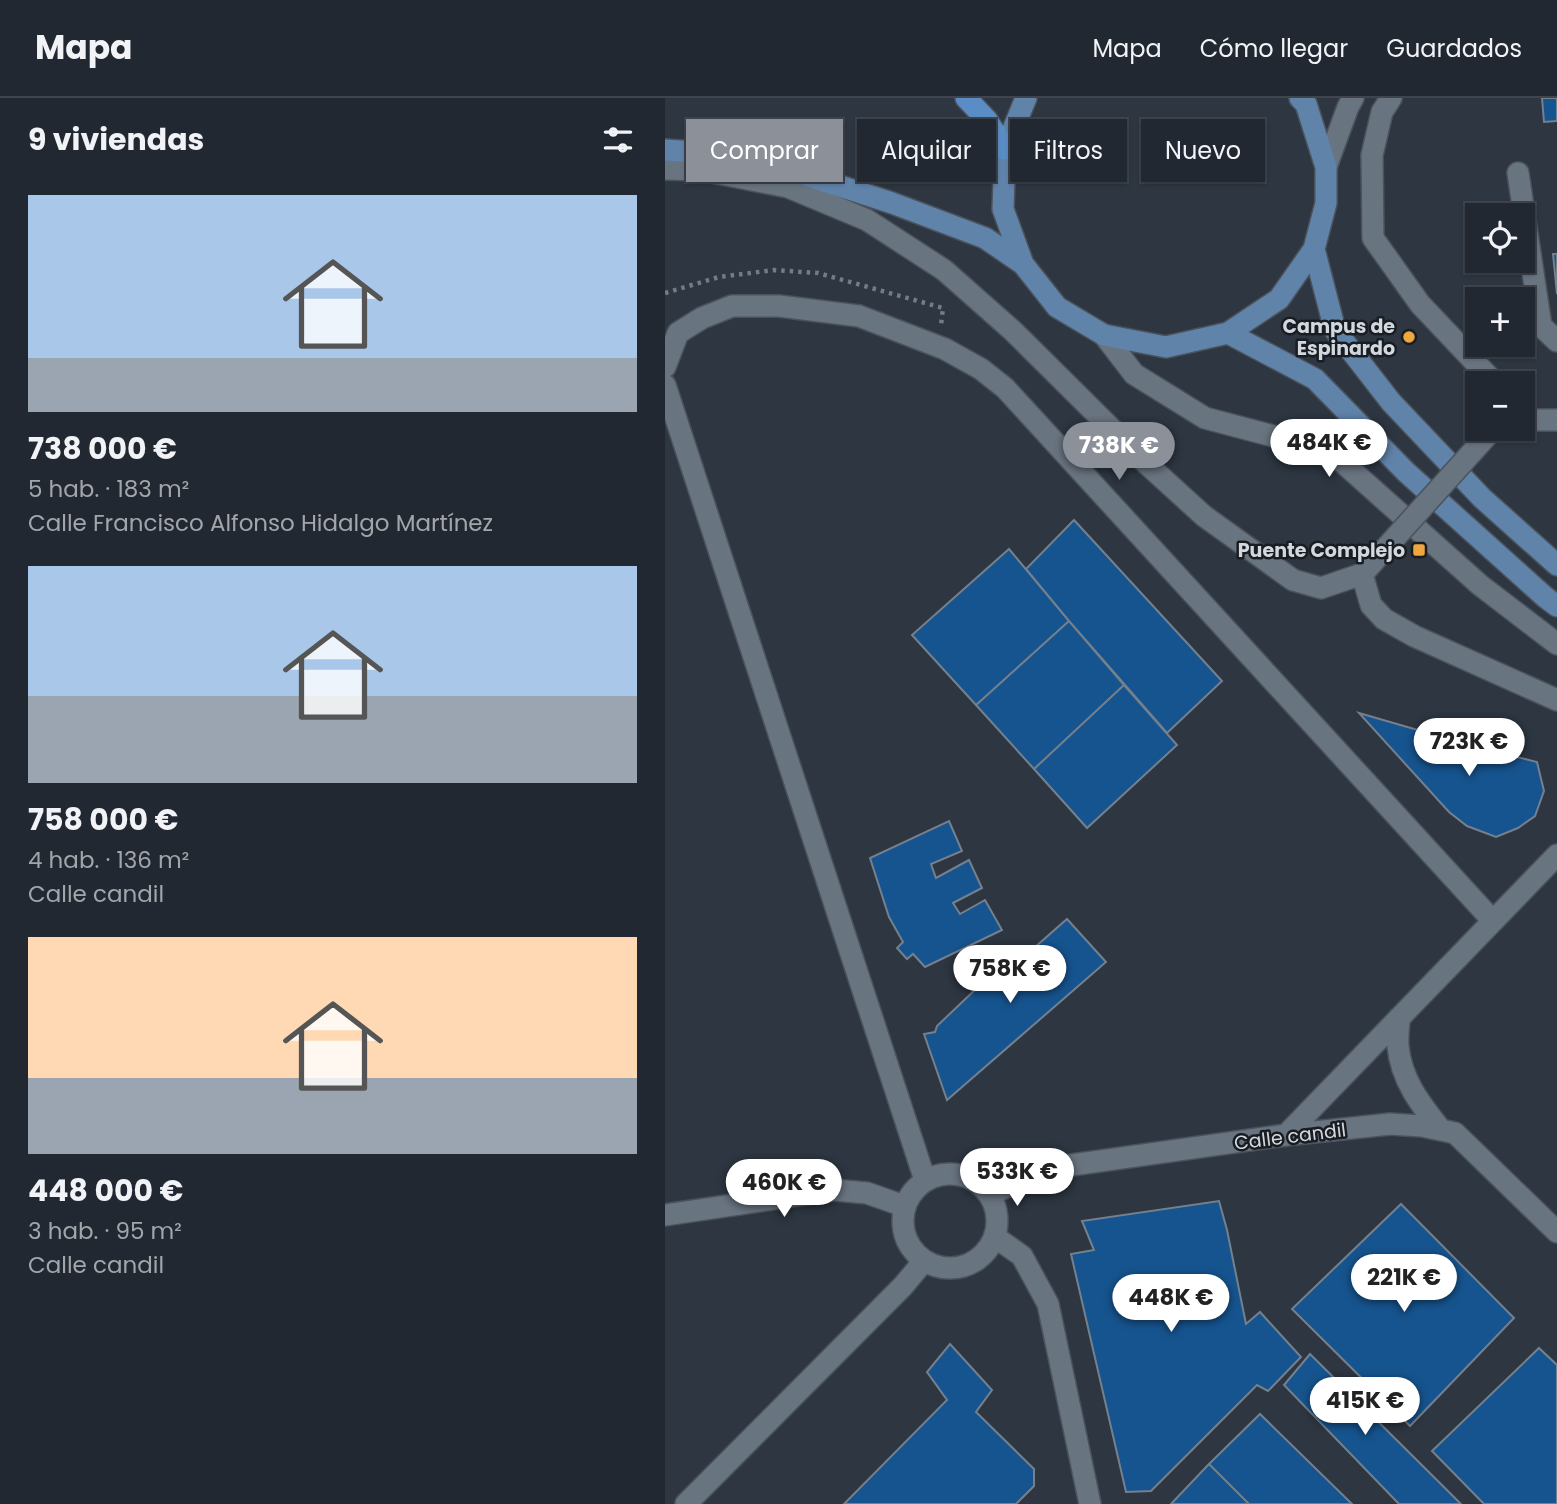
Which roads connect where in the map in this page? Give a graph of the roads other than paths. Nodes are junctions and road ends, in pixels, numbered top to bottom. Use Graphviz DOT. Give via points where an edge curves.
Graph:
graph roads {
  1 [pos="966,98"];
  2 [pos="1026,98"];
  3 [pos="1300,98"];
  4 [pos="1353,98"];
  5 [pos="1391,98"];
  6 [pos="1005,149"];
  7 [pos="665,150"];
  8 [pos="1326,167"];
  9 [pos="665,169"];
  10 [pos="1518,173"];
  11 [pos="1314,249"];
  12 [pos="1023,264"];
  13 [pos="1228,333"];
  14 [pos="1104,335"];
  15 [pos="1557,341"];
  16 [pos="665,367"];
  17 [pos="1483,371"];
  18 [pos="665,385"];
  19 [pos="1535,420"];
  20 [pos="1557,420"];
  21 [pos="1482,441"];
  22 [pos="1557,565"];
  23 [pos="1364,572"];
  24 [pos="1557,606"];
  25 [pos="1557,644"];
  26 [pos="1557,700"];
  27 [pos="1557,855"];
  28 [pos="1493,921"];
  29 [pos="1399,1018"];
  30 [pos="1441,1130"];
  31 [pos="1286,1135"];
  32 [pos="925,1180"];
  33 [pos="990,1195"];
  34 [pos="904,1206"];
  35 [pos="665,1215"];
  36 [pos="1557,1232"];
  37 [pos="995,1237"];
  38 [pos="924,1261"];
  39 [pos="686,1504"];
  40 [pos="1090,1504"];
  1 -- 6 [label="highway"];
  2 -- 6 [label="main road"];
  3 -- 8 [label="main road"];
  4 -- 8 [label="street"];
  5 -- 17 [label="street" via="1382,112 1372,155 1373,238 1420,304"];
  6 -- 12 [label="main road" via="1003,209"];
  7 -- 12 [label="main road" via="711,153 800,173 985,238"];
  8 -- 11 [label="main road" via="1326,203"];
  9 -- 23 [label="street" via="701,170 788,187 867,220 944,270 1204,516 1293,580 1321,588"];
  10 -- 15 [label="street" via="1541,326"];
  11 -- 13 [label="main road" via="1279,299"];
  11 -- 22 [label="main road" via="1335,330 1391,402 1482,498"];
  12 -- 14 [label="main road" via="1057,307"];
  13 -- 14 [label="main road" via="1166,347"];
  13 -- 24 [label="main road" via="1315,379 1406,472"];
  14 -- 25 [label="street" via="1134,374 1205,418 1341,460 1480,585"];
  16 -- 28 [label="street" via="678,333 702,318 732,306 779,306 859,316 944,349 981,369 1005,388"];
  18 -- 32 [label="street"];
  19 -- 20 [label="street"];
  21 -- 23 [label="street, bridge"];
  23 -- 26 [label="street" via="1371,605 1384,619"];
  27 -- 28 [label="street"];
  28 -- 29 [label="street"];
  29 -- 30 [label="street" via="1403,1070 1414,1096"];
  29 -- 31 [label="street"];
  30 -- 31 [label="street, Calle candil" via="1390,1124"];
  30 -- 36 [label="street, Calle candil" via="1455,1133"];
  31 -- 33 [label="street, Calle candil" via="1043,1169"];
  32 -- 33 [label="street" via="958,1174 976,1181"];
  32 -- 34 [label="street"];
  33 -- 37 [label="street" via="996,1211"];
  34 -- 35 [label="street" via="834,1190"];
  34 -- 38 [label="street" via="903,1231"];
  37 -- 38 [label="street" via="977,1259 960,1267 941,1268"];
  37 -- 40 [label="street" via="1022,1256 1048,1304"];
  38 -- 39 [label="street"];
}
